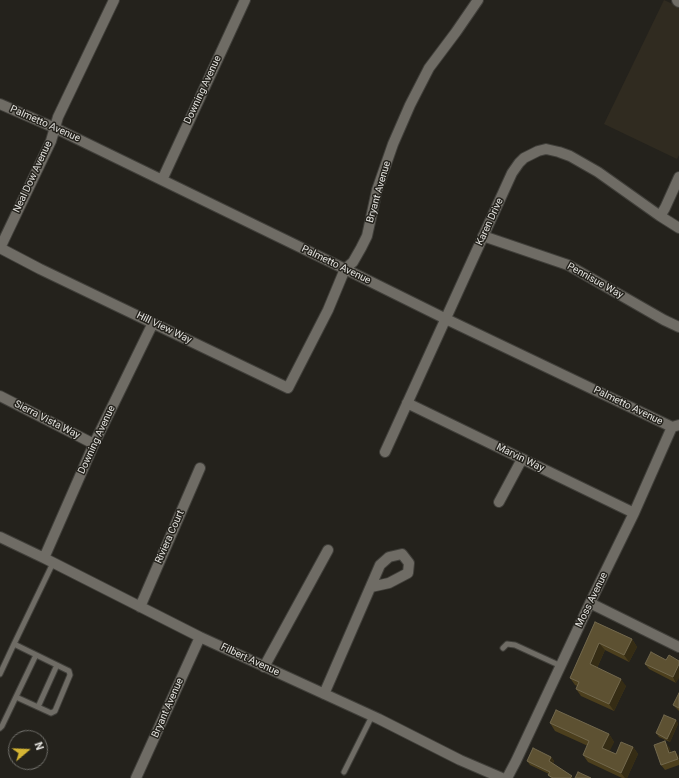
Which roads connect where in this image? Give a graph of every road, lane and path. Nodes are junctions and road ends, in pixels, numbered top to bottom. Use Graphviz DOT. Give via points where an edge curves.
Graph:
graph roads {
  1 [pos="114,0"];
  2 [pos="245,0"];
  3 [pos="478,0"];
  4 [pos="0,104"];
  5 [pos="55,128"];
  6 [pos="679,177"];
  7 [pos="162,180"];
  8 [pos="660,216"];
  9 [pos="679,228"];
  10 [pos="483,236"];
  11 [pos="40,269"];
  12 [pos="345,269"];
  13 [pos="446,319"];
  14 [pos="153,323"];
  15 [pos="679,327"];
  16 [pos="288,388"];
  17 [pos="0,396"];
  18 [pos="407,403"];
  19 [pos="676,426"];
  20 [pos="94,444"];
  21 [pos="384,452"];
  22 [pos="522,459"];
  23 [pos="200,468"];
  24 [pos="499,502"];
  25 [pos="634,513"];
  26 [pos="0,537"];
  27 [pos="328,550"];
  28 [pos="44,558"];
  29 [pos="53,563"];
  30 [pos="371,587"];
  31 [pos="590,603"];
  32 [pos="140,607"];
  33 [pos="200,637"];
  34 [pos="14,644"];
  35 [pos="679,647"];
  36 [pos="503,648"];
  37 [pos="36,655"];
  38 [pos="57,665"];
  39 [pos="560,666"];
  40 [pos="264,667"];
  41 [pos="0,674"];
  42 [pos="324,694"];
  43 [pos="16,696"];
  44 [pos="38,707"];
  45 [pos="372,716"];
  46 [pos="0,728"];
  47 [pos="344,772"];
  48 [pos="136,778"];
  49 [pos="502,778"];
  50 [pos="507,778"];
  1 -- 5 [label="street, Neal Dow Avenue"];
  2 -- 7 [label="street, Downing Avenue"];
  3 -- 12 [label="street, Bryant Avenue" via="429,68 410,105 377,190 366,236 353,262"];
  4 -- 5 [label="street, Palmetto Avenue"];
  5 -- 7 [label="street, Palmetto Avenue"];
  5 -- 11 [label="street, Neal Dow Avenue" via="0,248"];
  6 -- 8 [label="street"];
  7 -- 12 [label="street, Palmetto Avenue"];
  8 -- 9 [label="street, Karen Drive"];
  8 -- 10 [label="street, Karen Drive" via="598,172 570,156 546,149 524,158 519,163"];
  10 -- 13 [label="street, Karen Drive"];
  10 -- 15 [label="street, Pennisue Way" via="568,265"];
  11 -- 14 [label="street, Hill View Way"];
  12 -- 13 [label="street, Palmetto Avenue"];
  12 -- 16 [label="street, Bryant Avenue" via="328,310"];
  13 -- 18 [label="street, Karen Drive"];
  13 -- 19 [label="street, Palmetto Avenue"];
  14 -- 16 [label="street, Hill View Way"];
  14 -- 20 [label="street, Downing Avenue"];
  17 -- 20 [label="street, Sierra Vista Way"];
  18 -- 21 [label="street, Karen Drive"];
  18 -- 22 [label="street, Marvin Way"];
  19 -- 25 [label="street, Moss Avenue"];
  20 -- 28 [label="street, Downing Avenue"];
  22 -- 24 [label="street"];
  22 -- 25 [label="street, Marvin Way"];
  23 -- 32 [label="street, Riviera Court"];
  25 -- 31 [label="street, Moss Avenue"];
  26 -- 28 [label="street, Filbert Avenue"];
  27 -- 40 [label="street"];
  28 -- 29 [label="street, Filbert Avenue"];
  29 -- 32 [label="street, Filbert Avenue"];
  29 -- 34 [label="lane"];
  30 -- 42 [label="street"];
  31 -- 35 [label="street"];
  31 -- 39 [label="street, Moss Avenue"];
  32 -- 33 [label="street, Filbert Avenue"];
  33 -- 40 [label="street, Filbert Avenue"];
  33 -- 48 [label="street, Bryant Avenue"];
  34 -- 37 [label="lane"];
  34 -- 41 [label="lane"];
  36 -- 39 [label="lane" via="507,644 515,645"];
  37 -- 38 [label="lane"];
  37 -- 43 [label="lane"];
  38 -- 44 [label="lane"];
  38 -- 44 [label="lane" via="69,671 70,675 55,711 52,713"];
  39 -- 50 [label="street, Moss Avenue"];
  40 -- 42 [label="street, Filbert Avenue"];
  42 -- 45 [label="street, Filbert Avenue"];
  43 -- 44 [label="lane"];
  43 -- 46 [label="lane"];
  45 -- 47 [label="lane"];
  45 -- 49 [label="street, Filbert Avenue"];
}
